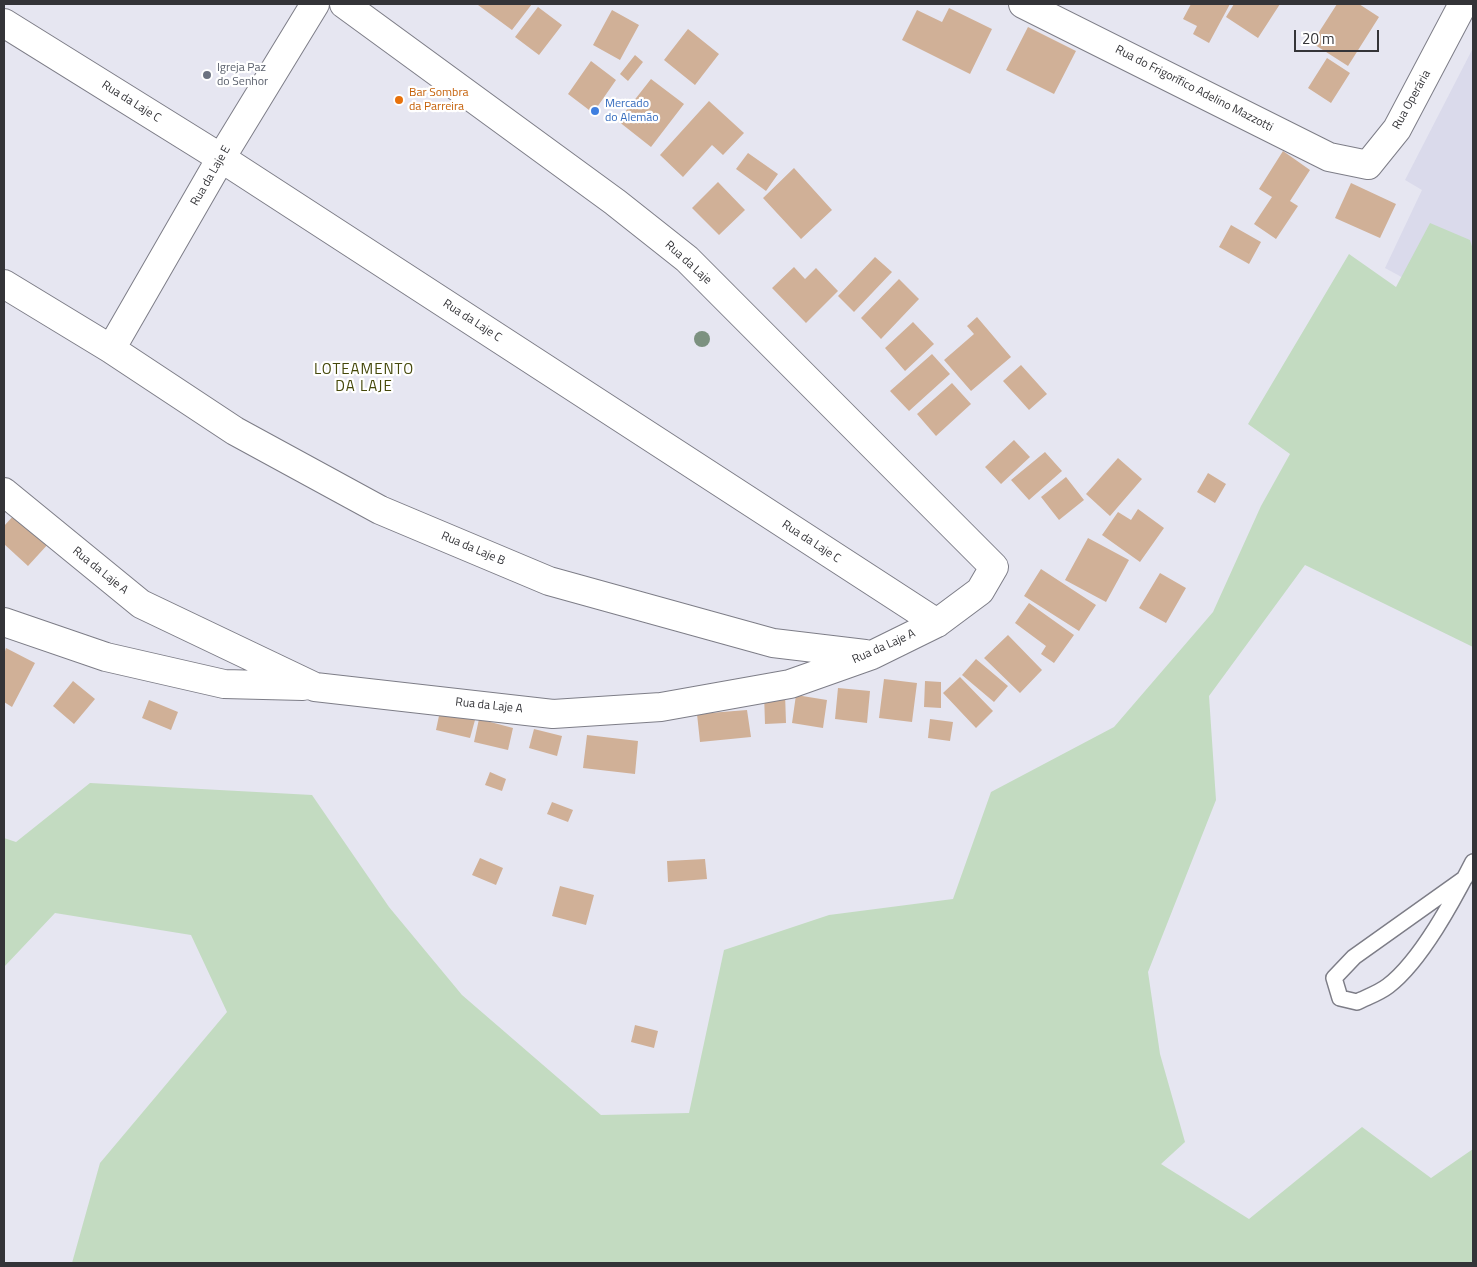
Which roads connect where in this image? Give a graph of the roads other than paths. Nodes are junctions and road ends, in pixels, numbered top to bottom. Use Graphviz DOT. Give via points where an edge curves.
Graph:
graph roads {
  1 [pos="315,4"];
  2 [pos="344,4"];
  3 [pos="1023,4"];
  4 [pos="1463,4"];
  5 [pos="4,23"];
  6 [pos="221,158"];
  7 [pos="1368,165"];
  8 [pos="4,284"];
  9 [pos="110,349"];
  10 [pos="4,492"];
  11 [pos="994,567"];
  12 [pos="4,622"];
  13 [pos="937,624"];
  14 [pos="872,655"];
  15 [pos="315,687"];
  16 [pos="1473,862"];
  17 [pos="1465,878"];
  1 -- 6 [label="street, Rua da Laje E"];
  2 -- 11 [label="street, Rua da Laje" via="607,196 687,259"];
  3 -- 7 [label="street, Rua do Frigorífico Adelino Mazzotti" via="1329,157"];
  4 -- 7 [label="street, Rua Operária" via="1397,129"];
  5 -- 6 [label="street, Rua da Laje C"];
  6 -- 9 [label="street, Rua da Laje E"];
  6 -- 13 [label="street, Rua da Laje C"];
  8 -- 9 [label="street, Rua da Laje B"];
  9 -- 14 [label="street, Rua da Laje B" via="235,431 380,510 549,581 773,643"];
  10 -- 15 [label="street, Rua da Laje A" via="141,604"];
  11 -- 13 [label="street, Rua da Laje A" via="980,591"];
  12 -- 15 [label="street" via="106,657 224,684"];
  13 -- 14 [label="street, Rua da Laje A"];
  14 -- 15 [label="street, Rua da Laje A" via="790,684 661,707 553,714"];
  16 -- 17 [label="lane"];
  17 -- 17 [label="lane" via="1410,964 1388,986 1357,1002 1340,998 1334,978 1354,957"];
}
